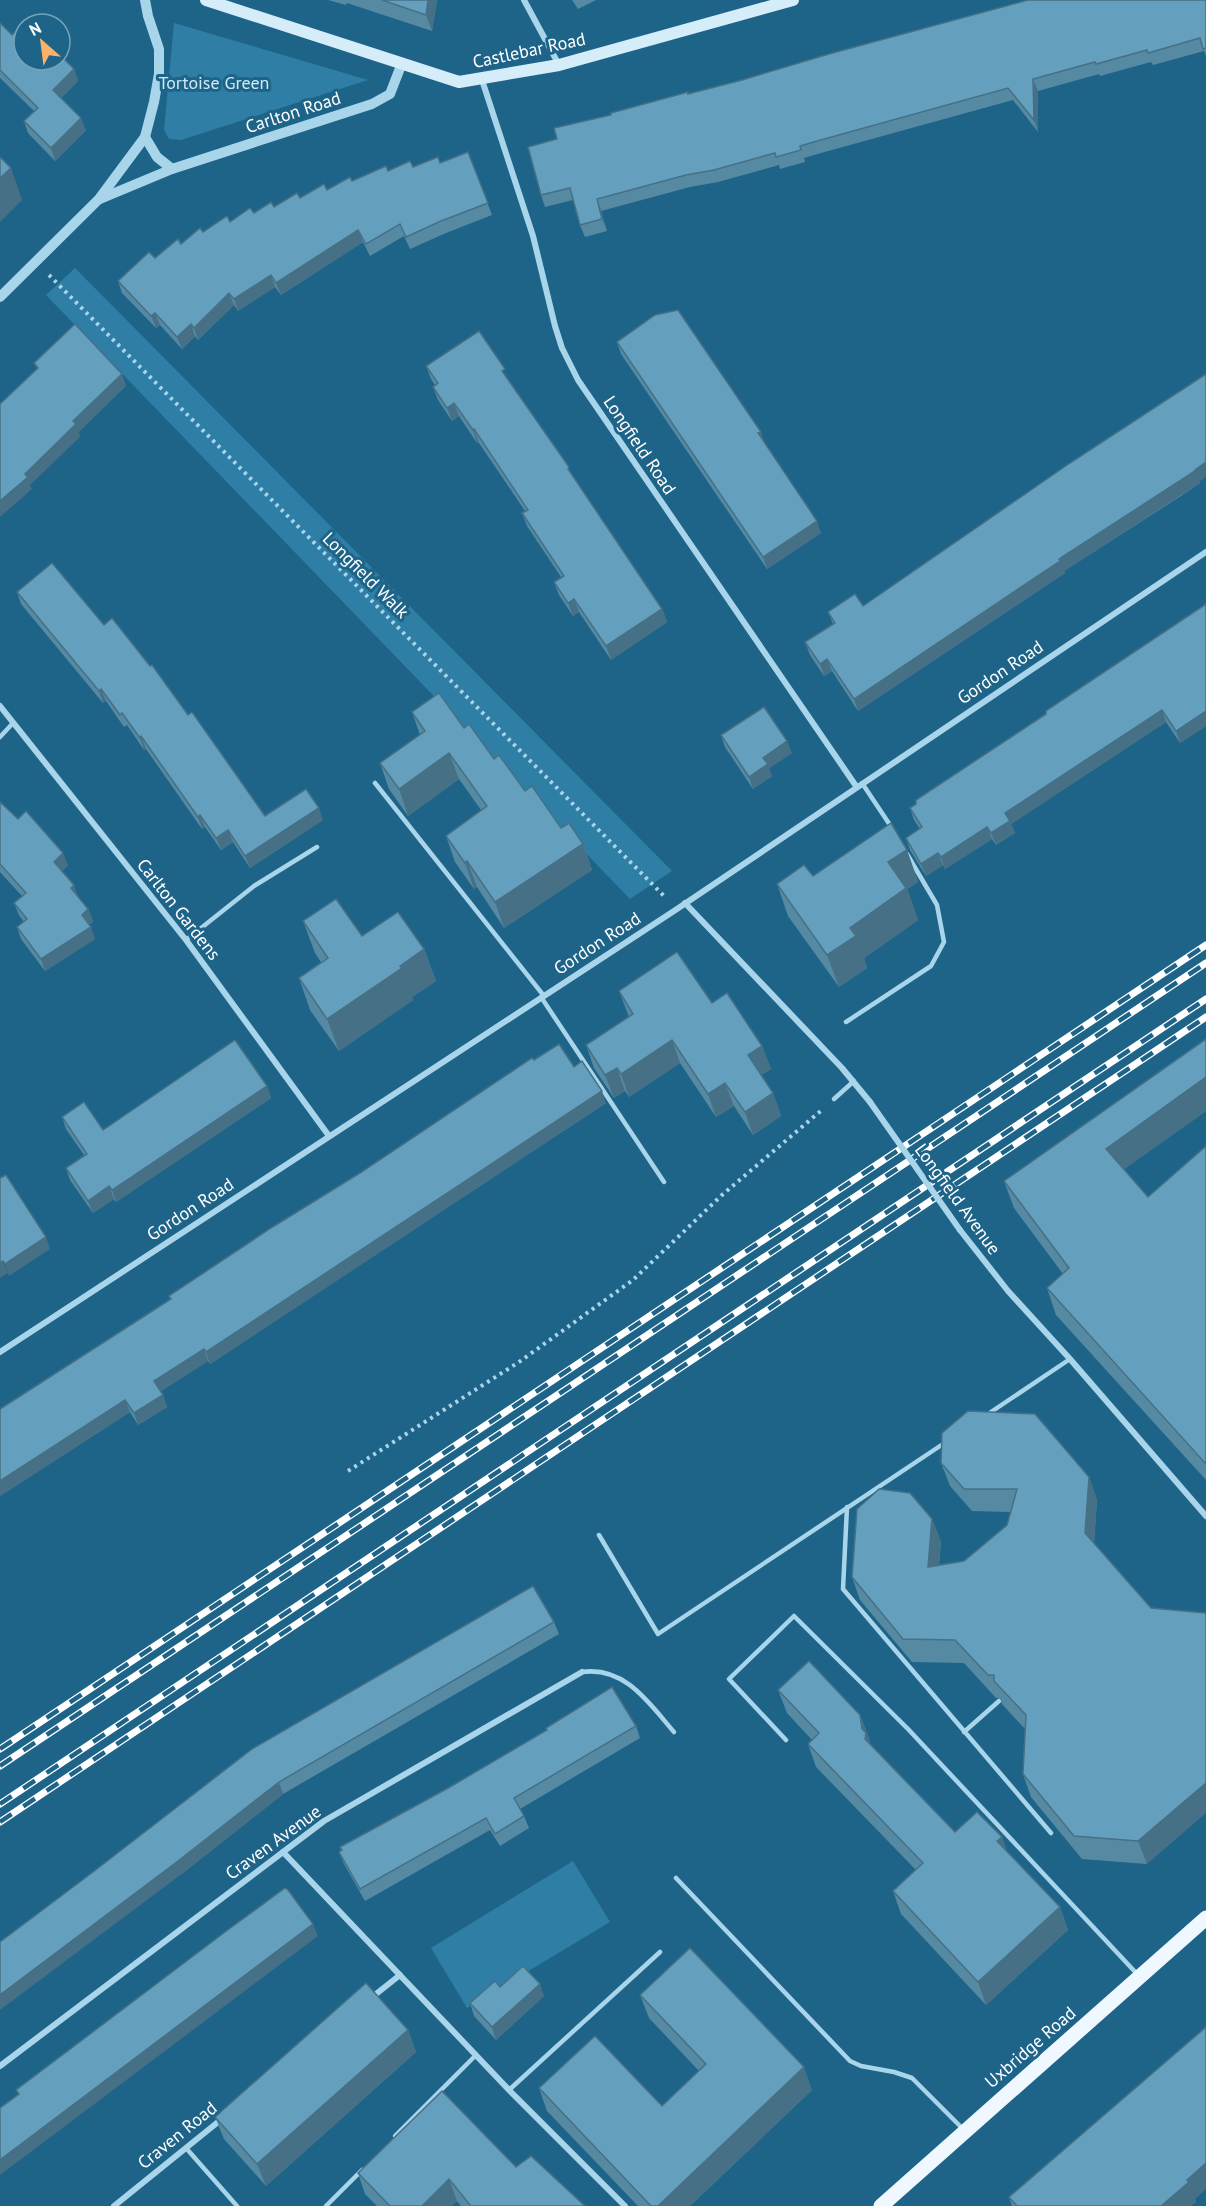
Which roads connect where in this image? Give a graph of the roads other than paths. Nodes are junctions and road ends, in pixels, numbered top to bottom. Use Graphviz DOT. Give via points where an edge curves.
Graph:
graph roads {
  1 [pos="145,0"];
  2 [pos="206,0"];
  3 [pos="524,0"];
  4 [pos="793,0"];
  5 [pos="402,63"];
  6 [pos="559,65"];
  7 [pos="482,80"];
  8 [pos="145,137"];
  9 [pos="172,169"];
  10 [pos="99,199"];
  11 [pos="0,297"];
  12 [pos="1206,552"];
  13 [pos="0,706"];
  14 [pos="13,723"];
  15 [pos="0,737"];
  16 [pos="375,783"];
  17 [pos="859,785"];
  18 [pos="892,828"];
  19 [pos="883,834"];
  20 [pos="897,837"];
  21 [pos="317,847"];
  22 [pos="903,847"];
  23 [pos="685,903"];
  24 [pos="186,940"];
  25 [pos="542,996"];
  26 [pos="846,1022"];
  27 [pos="854,1081"];
  28 [pos="834,1099"];
  29 [pos="328,1136"];
  30 [pos="664,1182"];
  31 [pos="0,1352"];
  32 [pos="1070,1359"];
  33 [pos="983,1417"];
  34 [pos="954,1436"];
  35 [pos="848,1508"];
  36 [pos="1206,1516"];
  37 [pos="599,1535"];
  38 [pos="582,1672"];
  39 [pos="999,1701"];
  40 [pos="674,1732"];
  41 [pos="964,1732"];
  42 [pos="786,1740"];
  43 [pos="1051,1833"];
  44 [pos="283,1852"];
  45 [pos="676,1878"];
  46 [pos="1206,1918"];
  47 [pos="660,1952"];
  48 [pos="400,1975"];
  49 [pos="1140,1977"];
  50 [pos="362,2005"];
  51 [pos="476,2055"];
  52 [pos="0,2066"];
  53 [pos="509,2090"];
  54 [pos="232,2110"];
  55 [pos="964,2130"];
  56 [pos="393,2139"];
  57 [pos="186,2148"];
  58 [pos="368,2164"];
  59 [pos="114,2206"];
  60 [pos="237,2206"];
  61 [pos="326,2206"];
  62 [pos="626,2206"];
  63 [pos="880,2206"];
  1 -- 8 [label="street, Carlton Road" via="159,49 159,74"];
  2 -- 5 [label="main road, Castlebar Road"];
  3 -- 6 [label="street"];
  4 -- 6 [label="main road, Castlebar Road"];
  5 -- 7 [label="main road, Castlebar Road" via="459,82"];
  5 -- 9 [label="street, Carlton Road" via="390,94 372,104"];
  6 -- 7 [label="main road, Castlebar Road"];
  7 -- 17 [label="street, Longfield Road" via="533,236 562,348 578,380"];
  8 -- 9 [label="street" via="157,157"];
  8 -- 10 [label="street, Carlton Road"];
  9 -- 10 [label="street, Carlton Road"];
  10 -- 11 [label="street, Carlton Road"];
  12 -- 17 [label="street, Gordon Road"];
  13 -- 14 [label="street, Carlton Gardens"];
  14 -- 15 [label="lane"];
  14 -- 24 [label="street, Carlton Gardens"];
  16 -- 25 [label="lane"];
  17 -- 18 [label="lane"];
  17 -- 23 [label="street, Gordon Road"];
  18 -- 19 [label="lane"];
  18 -- 20 [label="lane"];
  21 -- 24 [label="lane" via="254,886"];
  22 -- 26 [label="lane" via="937,905 944,942 931,966"];
  23 -- 25 [label="street, Gordon Road"];
  23 -- 27 [label="street, Longfield Avenue"];
  24 -- 29 [label="street, Carlton Gardens"];
  25 -- 29 [label="street, Gordon Road"];
  25 -- 30 [label="lane"];
  27 -- 28 [label="lane"];
  27 -- 32 [label="street, Longfield Avenue, bridge" via="960,1230 1008,1291"];
  29 -- 31 [label="street, Gordon Road"];
  32 -- 33 [label="lane"];
  32 -- 36 [label="street, Longfield Avenue"];
  34 -- 35 [label="lane"];
  35 -- 37 [label="lane" via="658,1634"];
  35 -- 41 [label="lane" via="843,1589"];
  38 -- 40 [label="lane" via="594,1670 629,1683"];
  38 -- 44 [label="street, Craven Avenue" via="324,1821"];
  39 -- 41 [label="lane"];
  41 -- 43 [label="lane"];
  42 -- 49 [label="lane" via="729,1679 794,1616 908,1729"];
  44 -- 48 [label="street"];
  44 -- 52 [label="street, Craven Avenue"];
  45 -- 55 [label="lane" via="850,2061 912,2078"];
  46 -- 49 [label="main road, Uxbridge Road"];
  47 -- 53 [label="lane"];
  48 -- 50 [label="street"];
  48 -- 51 [label="street"];
  49 -- 55 [label="main road, Uxbridge Road"];
  51 -- 53 [label="street"];
  51 -- 56 [label="lane"];
  53 -- 62 [label="street"];
  54 -- 57 [label="street, Craven Road"];
  55 -- 63 [label="main road, Uxbridge Road"];
  57 -- 59 [label="street, Craven Road"];
  57 -- 60 [label="lane"];
  58 -- 61 [label="lane"];
}
